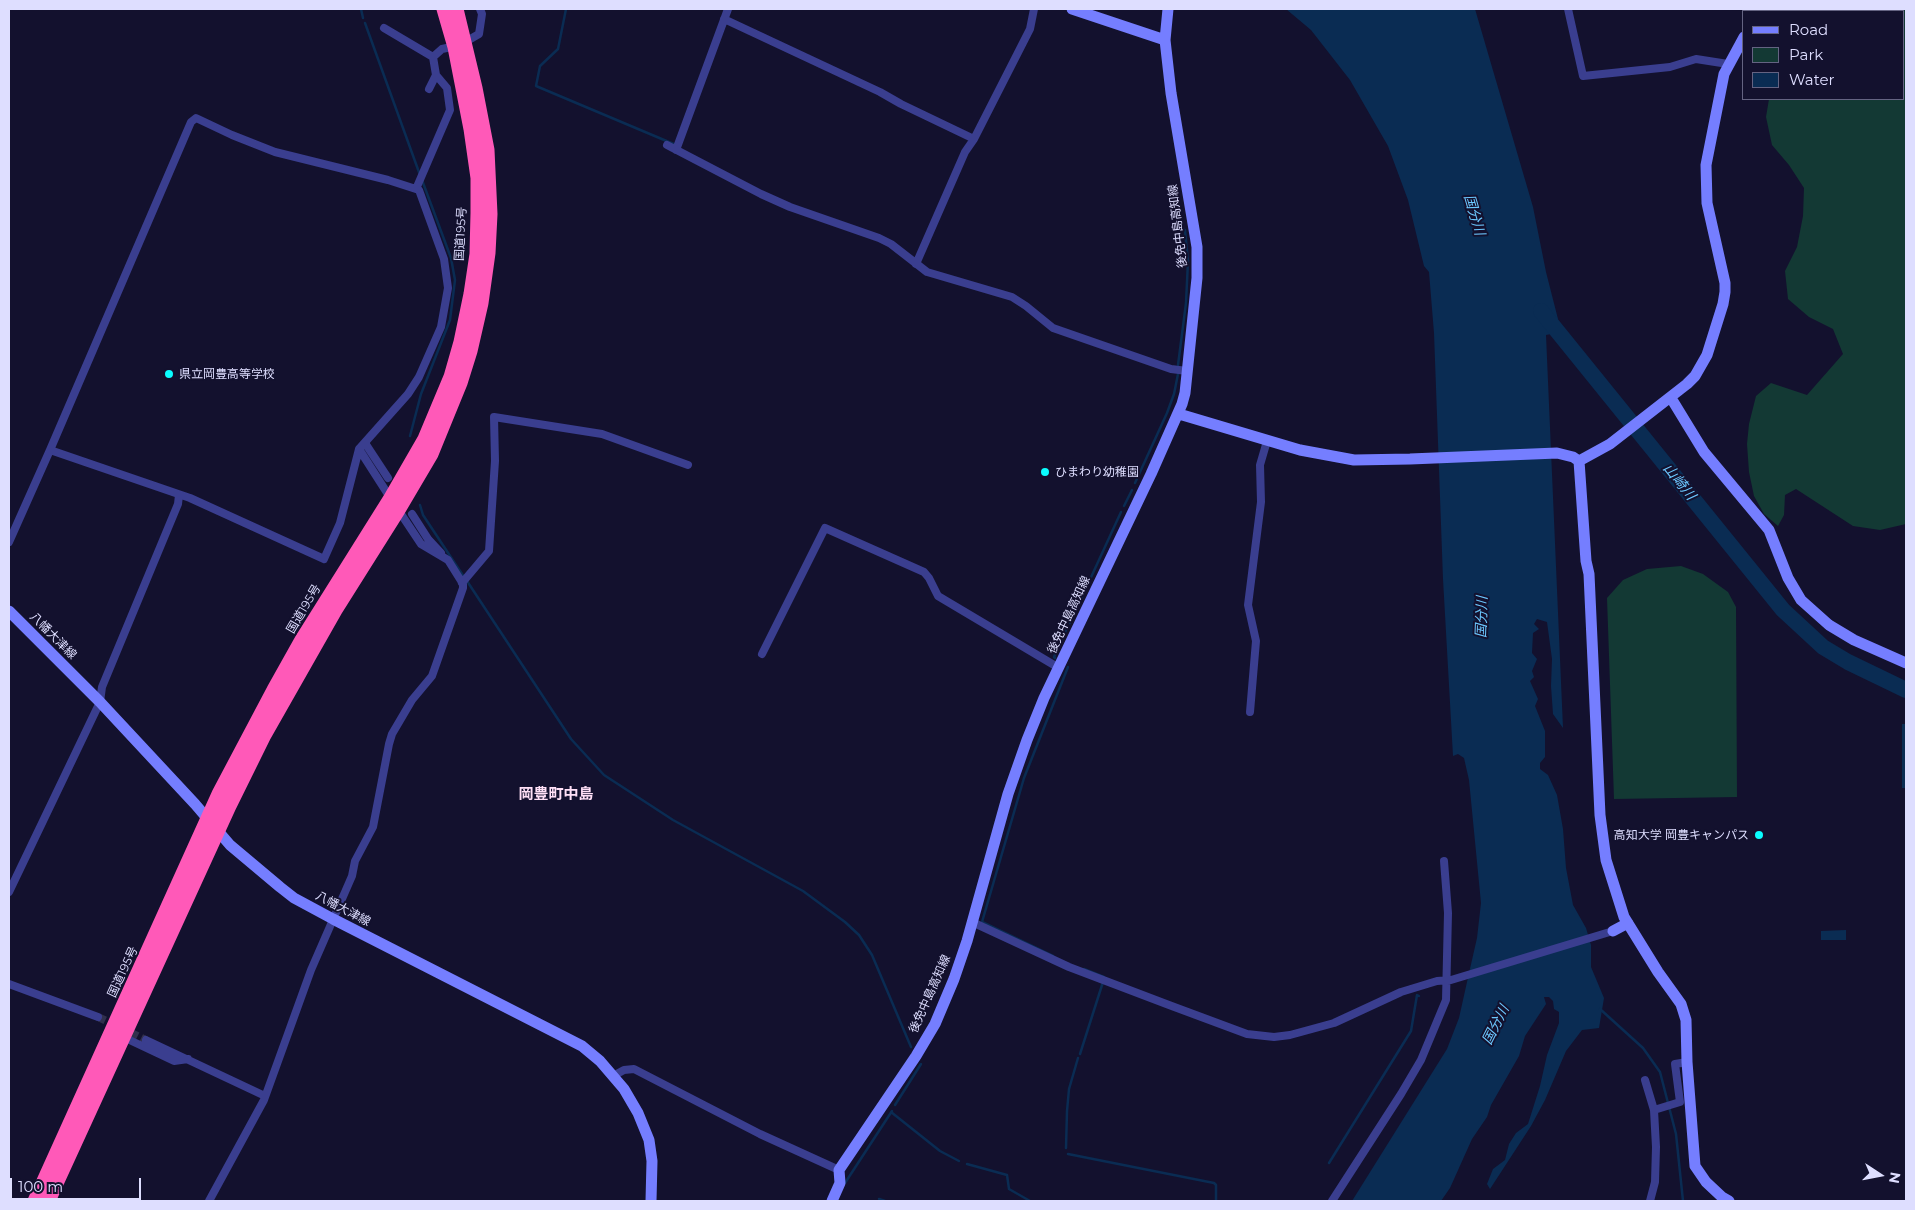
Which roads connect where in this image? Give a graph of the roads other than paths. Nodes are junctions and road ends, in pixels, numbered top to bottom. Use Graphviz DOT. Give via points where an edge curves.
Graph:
graph roads {
  1 [pos="444,9"];
  2 [pos="456,9"];
  3 [pos="480,9"];
  4 [pos="728,9"];
  5 [pos="1034,9"];
  6 [pos="1072,9"];
  7 [pos="1168,9"];
  8 [pos="1568,9"];
  9 [pos="724,19"];
  10 [pos="384,28"];
  11 [pos="1165,40"];
  12 [pos="1742,40"];
  13 [pos="460,45"];
  14 [pos="434,57"];
  15 [pos="1728,64"];
  16 [pos="436,75"];
  17 [pos="428,89"];
  18 [pos="974,139"];
  19 [pos="667,145"];
  20 [pos="676,150"];
  21 [pos="420,182"];
  22 [pos="916,264"];
  23 [pos="1187,371"];
  24 [pos="1671,398"];
  25 [pos="1178,414"];
  26 [pos="1267,441"];
  27 [pos="362,446"];
  28 [pos="50,450"];
  29 [pos="1579,461"];
  30 [pos="688,465"];
  31 [pos="388,478"];
  32 [pos="179,495"];
  33 [pos="400,507"];
  34 [pos="9,542"];
  35 [pos="448,560"];
  36 [pos="464,580"];
  37 [pos="9,611"];
  38 [pos="762,654"];
  39 [pos="1906,664"];
  40 [pos="1059,668"];
  41 [pos="100,702"];
  42 [pos="1250,712"];
  43 [pos="213,825"];
  44 [pos="1444,861"];
  45 [pos="9,892"];
  46 [pos="333,919"];
  47 [pos="972,922"];
  48 [pos="1628,923"];
  49 [pos="1613,931"];
  50 [pos="1448,980"];
  51 [pos="9,984"];
  52 [pos="98,1017"];
  53 [pos="118,1035"];
  54 [pos="146,1040"];
  55 [pos="188,1059"];
  56 [pos="1687,1062"];
  57 [pos="614,1076"];
  58 [pos="1645,1080"];
  59 [pos="265,1096"];
  60 [pos="1658,1109"];
  61 [pos="839,1170"];
  62 [pos="35,1201"];
  63 [pos="48,1201"];
  64 [pos="209,1201"];
  65 [pos="651,1201"];
  66 [pos="832,1201"];
  67 [pos="1332,1201"];
  68 [pos="1650,1201"];
  69 [pos="1729,1201"];
  1 -- 13 [label="highway"];
  2 -- 13 [label="highway"];
  3 -- 13 [label="street" via="479,34"];
  4 -- 9 [label="street"];
  5 -- 18 [label="street" via="1030,29"];
  6 -- 11 [label="street"];
  7 -- 11 [label="street, 後免中島高知線"];
  8 -- 15 [label="street" via="1583,76 1670,68 1696,59"];
  9 -- 18 [label="street"];
  9 -- 20 [label="street"];
  10 -- 14 [label="street"];
  11 -- 23 [label="street, 後免中島高知線" via="1196,247 1197,278"];
  12 -- 15 [label="street"];
  13 -- 14 [label="street" via="442,49"];
  13 -- 33 [label="highway" via="487,150 488,254 481,303 460,383 431,454"];
  14 -- 16 [label="street"];
  15 -- 24 [label="street" via="1708,151 1706,186 1725,292 1702,366"];
  16 -- 17 [label="street"];
  16 -- 21 [label="street" via="447,88 450,110"];
  18 -- 22 [label="street"];
  19 -- 20 [label="street"];
  20 -- 22 [label="street" via="790,207 879,238"];
  21 -- 27 [label="street" via="419,190 444,259 448,288 443,319 419,377"];
  21 -- 28 [label="street" via="388,180 275,152 193,119"];
  22 -- 23 [label="street" via="927,272 1012,297 1052,328 1074,337 1171,369"];
  23 -- 25 [label="street, 後免中島高知線" via="1185,393"];
  24 -- 29 [label="street" via="1628,432"];
  24 -- 39 [label="street" via="1704,452 1769,530 1788,578 1801,600 1837,630"];
  25 -- 26 [label="street"];
  25 -- 40 [label="street, 後免中島高知線"];
  26 -- 29 [label="street" via="1354,460 1552,453"];
  26 -- 42 [label="street" via="1260,465 1261,502 1248,604 1256,641"];
  27 -- 31 [label="street"];
  27 -- 32 [label="street" via="340,523 324,559"];
  27 -- 33 [label="street"];
  28 -- 32 [label="street"];
  28 -- 34 [label="street"];
  29 -- 48 [label="street" via="1603,844 1614,889"];
  30 -- 36 [label="street" via="602,434 494,417 495,461 489,551"];
  32 -- 41 [label="street" via="102,687"];
  33 -- 35 [label="street"];
  33 -- 35 [label="street" via="421,544"];
  33 -- 43 [label="highway" via="335,610"];
  35 -- 36 [label="street"];
  36 -- 46 [label="street" via="432,676 412,700 392,734 373,827 355,861 352,876"];
  37 -- 41 [label="street, 八幡大津線"];
  38 -- 40 [label="street" via="825,528 924,572 943,600"];
  40 -- 47 [label="street, 後免中島高知線" via="1034,723 1008,794"];
  41 -- 43 [label="street, 八幡大津線"];
  41 -- 45 [label="street"];
  43 -- 46 [label="street, 八幡大津線" via="230,845 294,898"];
  43 -- 53 [label="highway"];
  44 -- 50 [label="street"];
  46 -- 57 [label="street, 八幡大津線" via="582,1046"];
  46 -- 59 [label="street"];
  47 -- 50 [label="street" via="1077,970 1259,1036 1285,1036 1315,1028 1341,1020 1401,992"];
  47 -- 61 [label="street, 後免中島高知線" via="957,972 935,1024 912,1064"];
  48 -- 49 [label="street"];
  48 -- 56 [label="street" via="1681,1004 1686,1020"];
  49 -- 50 [label="street"];
  50 -- 67 [label="street" via="1446,1000 1421,1060"];
  51 -- 52 [label="street"];
  53 -- 55 [label="street" via="174,1061"];
  53 -- 62 [label="highway"];
  53 -- 63 [label="highway"];
  54 -- 55 [label="street"];
  55 -- 59 [label="street"];
  56 -- 60 [label="street" via="1675,1064 1680,1102"];
  56 -- 69 [label="street" via="1695,1166 1706,1182"];
  57 -- 61 [label="street" via="624,1070 634,1070"];
  57 -- 65 [label="street, 八幡大津線" via="638,1112 649,1140"];
  58 -- 60 [label="street"];
  59 -- 64 [label="street"];
  60 -- 68 [label="street" via="1655,1182"];
  61 -- 66 [label="street, 後免中島高知線" via="840,1183"];
}
